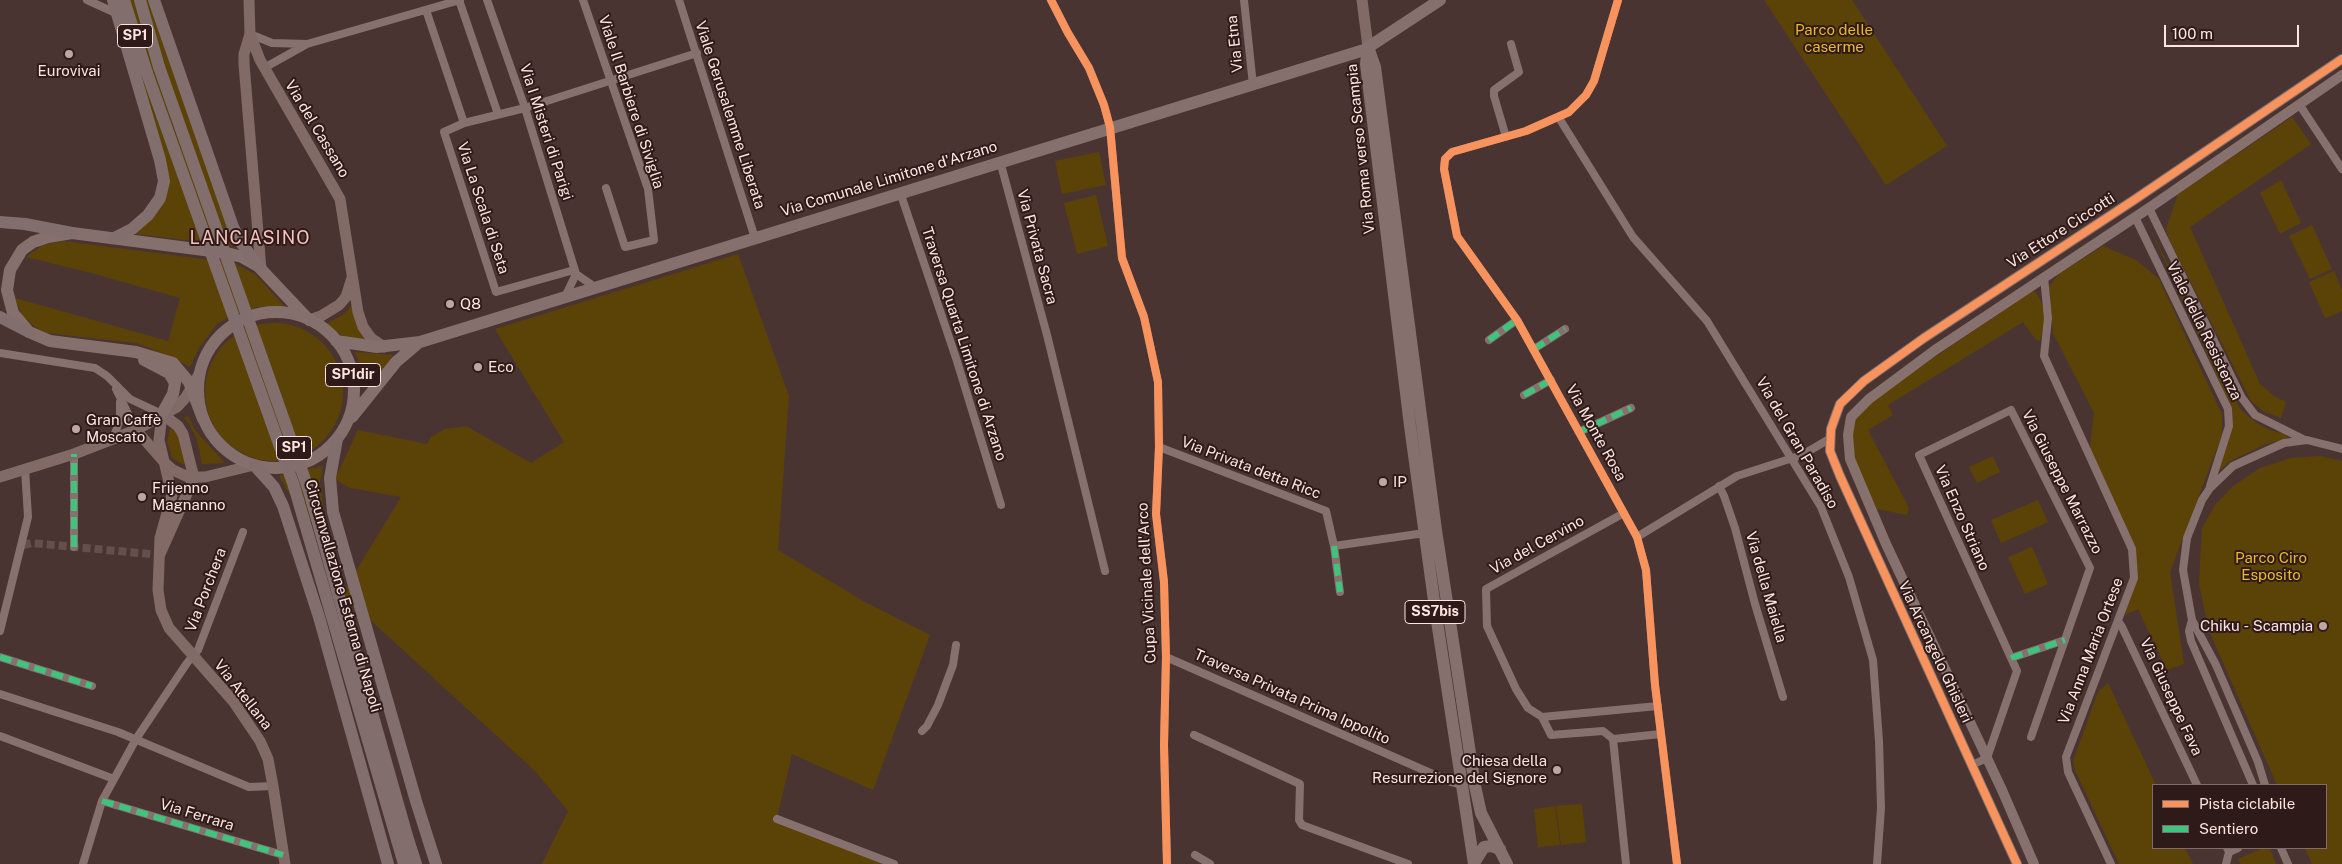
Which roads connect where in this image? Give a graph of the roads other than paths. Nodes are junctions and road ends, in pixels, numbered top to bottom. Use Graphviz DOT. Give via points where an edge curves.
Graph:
graph roads {
  1 [pos="87,0"];
  2 [pos="114,0"];
  3 [pos="124,0"];
  4 [pos="140,0"];
  5 [pos="154,0"];
  6 [pos="249,0"];
  7 [pos="460,0"];
  8 [pos="487,0"];
  9 [pos="583,0"];
  10 [pos="679,0"];
  11 [pos="1051,0"];
  12 [pos="1244,0"];
  13 [pos="1362,0"];
  14 [pos="1440,0"];
  15 [pos="1618,0"];
  16 [pos="426,10"];
  17 [pos="118,14"];
  18 [pos="250,34"];
  19 [pos="272,44"];
  20 [pos="307,44"];
  21 [pos="1511,44"];
  22 [pos="1368,47"];
  23 [pos="697,53"];
  24 [pos="2342,59"];
  25 [pos="261,61"];
  26 [pos="244,64"];
  27 [pos="2342,75"];
  28 [pos="611,80"];
  29 [pos="1254,84"];
  30 [pos="2299,104"];
  31 [pos="525,108"];
  32 [pos="498,114"];
  33 [pos="1559,118"];
  34 [pos="464,122"];
  35 [pos="1110,127"];
  36 [pos="1506,137"];
  37 [pos="1000,161"];
  38 [pos="2342,169"];
  39 [pos="606,188"];
  40 [pos="900,192"];
  41 [pos="2134,200"];
  42 [pos="2149,208"];
  43 [pos="2135,217"];
  44 [pos="0,222"];
  45 [pos="72,233"];
  46 [pos="114,238"];
  47 [pos="755,238"];
  48 [pos="260,267"];
  49 [pos="575,272"];
  50 [pos="353,276"];
  51 [pos="2044,277"];
  52 [pos="595,287"];
  53 [pos="565,297"];
  54 [pos="0,316"];
  55 [pos="309,320"];
  56 [pos="1517,320"];
  57 [pos="1565,330"];
  58 [pos="29,332"];
  59 [pos="1489,340"];
  60 [pos="336,341"];
  61 [pos="420,342"];
  62 [pos="384,346"];
  63 [pos="119,350"];
  64 [pos="1534,350"];
  65 [pos="0,353"];
  66 [pos="1551,380"];
  67 [pos="195,382"];
  68 [pos="114,384"];
  69 [pos="1524,395"];
  70 [pos="120,398"];
  71 [pos="1631,408"];
  72 [pos="2011,410"];
  73 [pos="162,414"];
  74 [pos="346,425"];
  75 [pos="136,430"];
  76 [pos="1579,432"];
  77 [pos="1831,438"];
  78 [pos="113,439"];
  79 [pos="337,440"];
  80 [pos="2307,440"];
  81 [pos="1159,447"];
  82 [pos="2342,449"];
  83 [pos="1830,451"];
  84 [pos="74,454"];
  85 [pos="1790,459"];
  86 [pos="1850,459"];
  87 [pos="164,462"];
  88 [pos="254,465"];
  89 [pos="25,469"];
  90 [pos="0,477"];
  91 [pos="194,478"];
  92 [pos="1719,486"];
  93 [pos="2210,488"];
  94 [pos="1001,505"];
  95 [pos="1624,513"];
  96 [pos="1428,531"];
  97 [pos="243,532"];
  98 [pos="1636,537"];
  99 [pos="1334,546"];
  100 [pos="74,547"];
  101 [pos="160,555"];
  102 [pos="1105,571"];
  103 [pos="1340,592"];
  104 [pos="2192,620"];
  105 [pos="2118,621"];
  106 [pos="0,632"];
  107 [pos="2065,640"];
  108 [pos="956,645"];
  109 [pos="192,656"];
  110 [pos="0,657"];
  111 [pos="1166,657"];
  112 [pos="2011,658"];
  113 [pos="92,686"];
  114 [pos="0,694"];
  115 [pos="1783,697"];
  116 [pos="1658,706"];
  117 [pos="1542,717"];
  118 [pos="922,731"];
  119 [pos="1661,734"];
  120 [pos="1194,735"];
  121 [pos="0,736"];
  122 [pos="2031,737"];
  123 [pos="136,739"];
  124 [pos="1613,739"];
  125 [pos="1987,758"];
  126 [pos="1972,765"];
  127 [pos="114,779"];
  128 [pos="2197,784"];
  129 [pos="2253,784"];
  130 [pos="2266,784"];
  131 [pos="1462,785"];
  132 [pos="273,786"];
  133 [pos="102,801"];
  134 [pos="777,819"];
  135 [pos="402,838"];
  136 [pos="1500,849"];
  137 [pos="2281,849"];
  138 [pos="2228,850"];
  139 [pos="1195,855"];
  140 [pos="284,860"];
  141 [pos="1474,863"];
  142 [pos="82,864"];
  143 [pos="388,864"];
  144 [pos="404,864"];
  145 [pos="416,864"];
  146 [pos="436,864"];
  147 [pos="894,864"];
  148 [pos="1167,864"];
  149 [pos="1210,864"];
  150 [pos="1408,864"];
  151 [pos="1507,864"];
  152 [pos="1626,864"];
  153 [pos="1677,864"];
  154 [pos="1877,864"];
  155 [pos="2017,864"];
  156 [pos="2034,864"];
  157 [pos="2111,864"];
  158 [pos="2226,864"];
  159 [pos="2288,864"];
  1 -- 17 [label="street"];
  2 -- 17 [label="highway"];
  3 -- 135 [label="highway, Circumvallazione Esterna di Napoli / SP1, bridge" via="294,486"];
  4 -- 135 [label="highway, Circumvallazione Esterna di Napoli / SP1, bridge" via="159,67 309,491"];
  5 -- 48 [label="highway" via="233,227"];
  6 -- 18 [label="main road, Via del Cassano"];
  7 -- 16 [label="street"];
  7 -- 32 [label="street"];
  8 -- 31 [label="street, Via I Misteri di Parigi"];
  9 -- 28 [label="street, Viale Il Barbiere di Siviglia"];
  10 -- 23 [label="street, Viale Gerusalemme Liberata"];
  11 -- 35 [label="street, Cupa Vicinale dell'Arco" via="1089,68"];
  12 -- 29 [label="street, Via Etna"];
  13 -- 22 [label="main road"];
  14 -- 22 [label="main road, Via Comunale Limitone d'Arzano"];
  15 -- 33 [label="street, Via Monte Rosa" via="1594,81 1586,96"];
  16 -- 20 [label="street"];
  16 -- 34 [label="street, Via La Scala di Seta"];
  17 -- 46 [label="highway" via="164,181 160,198 148,215 132,229"];
  18 -- 19 [label="street"];
  18 -- 25 [label="main road, Via del Cassano"];
  18 -- 26 [label="main road"];
  19 -- 20 [label="street"];
  19 -- 25 [label="street"];
  20 -- 25 [label="street"];
  21 -- 36 [label="street" via="1519,72 1494,90"];
  22 -- 29 [label="main road, Via Comunale Limitone d'Arzano"];
  22 -- 96 [label="main road, Via Roma verso Scampia / SS7bis" via="1375,67 1403,279"];
  22 -- 96 [label="main road, Via Roma verso Scampia / SS7bis" via="1366,64 1402,361"];
  23 -- 28 [label="street"];
  23 -- 47 [label="street, Viale Gerusalemme Liberata"];
  24 -- 41 [label="street, Via Ettore Ciccotti"];
  25 -- 26 [label="main road"];
  25 -- 50 [label="main road, Via del Cassano" via="340,199"];
  26 -- 48 [label="main road"];
  27 -- 30 [label="street, Via Ettore Ciccotti"];
  28 -- 31 [label="street"];
  28 -- 39 [label="street, Viale Il Barbiere di Siviglia" via="648,189 654,240 625,247"];
  29 -- 35 [label="main road, Via Comunale Limitone d'Arzano"];
  30 -- 38 [label="street"];
  30 -- 42 [label="street, Via Ettore Ciccotti"];
  31 -- 32 [label="street"];
  31 -- 49 [label="street, Via I Misteri di Parigi"];
  32 -- 34 [label="street"];
  33 -- 36 [label="street, Via Monte Rosa"];
  33 -- 85 [label="street, Via del Gran Paradiso" via="1633,237 1707,321"];
  34 -- 49 [label="street, Via La Scala di Seta" via="444,132 496,292"];
  35 -- 37 [label="main road, Via Comunale Limitone d'Arzano"];
  35 -- 81 [label="street, Cupa Vicinale dell'Arco" via="1122,258 1144,317 1158,382"];
  36 -- 56 [label="street, Via Monte Rosa" via="1452,152 1445,159 1444,169 1457,236"];
  37 -- 40 [label="main road, Via Comunale Limitone d'Arzano"];
  37 -- 102 [label="street, Via Privata Sacra"];
  40 -- 47 [label="main road, Via Comunale Limitone d'Arzano"];
  40 -- 94 [label="street, Traversa Quarta Limitone di Arzano"];
  41 -- 42 [label="street"];
  41 -- 43 [label="street"];
  41 -- 77 [label="street, Via Ettore Ciccotti" via="1864,381 1840,404"];
  42 -- 43 [label="street, Via Ettore Ciccotti"];
  42 -- 80 [label="street, Viale della Resistenza" via="2242,398 2255,414"];
  43 -- 51 [label="street, Via Ettore Ciccotti"];
  43 -- 93 [label="street, Viale della Resistenza" via="2228,409 2228,426"];
  44 -- 45 [label="highway"];
  45 -- 46 [label="main road, SP1dir"];
  45 -- 58 [label="main road, SP1dir" via="33,242 16,258 7,279 9,304 18,321"];
  46 -- 48 [label="main road, SP1dir" via="226,253"];
  47 -- 52 [label="main road, Via Comunale Limitone d'Arzano"];
  48 -- 55 [label="main road, SP1dir"];
  49 -- 52 [label="street"];
  49 -- 53 [label="street"];
  50 -- 55 [label="main road" via="346,297 339,306"];
  50 -- 62 [label="main road, Via del Cassano" via="363,328"];
  51 -- 86 [label="street, Via Ettore Ciccotti" via="1935,350 1858,408 1851,417 1848,435"];
  51 -- 105 [label="street, Via Anna Maria Ortese" via="2048,318 2044,356 2132,550 2134,578"];
  52 -- 53 [label="main road, Via Comunale Limitone d'Arzano"];
  53 -- 61 [label="main road, Via Comunale Limitone d'Arzano"];
  54 -- 58 [label="highway"];
  55 -- 60 [label="main road, SP1dir"];
  55 -- 67 [label="main road, SP1dir" via="277,312 260,314 229,327 204,359"];
  56 -- 59 [label="street"];
  56 -- 64 [label="street, Via Monte Rosa"];
  57 -- 64 [label="street"];
  58 -- 63 [label="main road, SP1dir" via="50,341"];
  60 -- 62 [label="main road"];
  60 -- 74 [label="main road, SP1dir" via="347,357 353,375 352,409"];
  61 -- 62 [label="main road"];
  61 -- 74 [label="main road" via="396,362"];
  63 -- 67 [label="main road, SP1dir" via="173,363"];
  63 -- 73 [label="main road" via="163,369 172,378 175,388"];
  64 -- 66 [label="street, Via Monte Rosa"];
  65 -- 68 [label="street" via="95,368"];
  66 -- 69 [label="street, Via Monte Rosa"];
  66 -- 76 [label="street, Via Monte Rosa"];
  67 -- 73 [label="main road" via="177,407"];
  67 -- 88 [label="main road, SP1dir" via="203,419 212,435 223,448"];
  68 -- 70 [label="street"];
  68 -- 73 [label="street" via="137,404"];
  70 -- 75 [label="street"];
  70 -- 78 [label="street" via="122,411"];
  71 -- 76 [label="street, Via Monte Rosa"];
  72 -- 107 [label="street, Via Giuseppe Marrazzo" via="2090,568"];
  72 -- 112 [label="street, Via Enzo Striano" via="1919,455"];
  73 -- 75 [label="main road"];
  73 -- 87 [label="main road, Via Atellana" via="159,440"];
  73 -- 91 [label="main road" via="183,434"];
  74 -- 79 [label="main road, SP1dir"];
  75 -- 78 [label="main road"];
  75 -- 87 [label="main road, Via Atellana"];
  76 -- 95 [label="street, Via Monte Rosa"];
  77 -- 83 [label="street, Via Ettore Ciccotti"];
  77 -- 85 [label="street" via="1802,456"];
  78 -- 84 [label="main road"];
  79 -- 88 [label="main road, SP1dir" via="308,462 272,468"];
  79 -- 146 [label="highway" via="330,478 333,512"];
  80 -- 82 [label="street, Viale della Resistenza"];
  80 -- 93 [label="street, Viale della Resistenza" via="2284,443 2258,453 2233,466"];
  81 -- 99 [label="street, Via Privata detta Ricc" via="1326,511"];
  81 -- 111 [label="street, Cupa Vicinale dell'Arco" via="1156,514 1164,582"];
  83 -- 126 [label="street, Via Arcangelo Ghisleri"];
  84 -- 89 [label="main road"];
  84 -- 100 [label="street"];
  85 -- 92 [label="street" via="1737,476"];
  85 -- 154 [label="street, Via del Gran Paradiso" via="1820,507 1849,577 1873,660 1881,808"];
  86 -- 125 [label="street, Via Arcangelo Ghisleri" via="1886,544"];
  87 -- 91 [label="main road, Via Atellana" via="180,474"];
  87 -- 101 [label="main road, Via Atellana" via="172,495 160,538"];
  88 -- 91 [label="main road"];
  88 -- 143 [label="highway" via="274,487 283,506"];
  89 -- 90 [label="main road"];
  89 -- 106 [label="street" via="28,518"];
  91 -- 101 [label="main road, Via Atellana"];
  92 -- 98 [label="street"];
  92 -- 115 [label="street, Via della Maiella" via="1735,528"];
  93 -- 104 [label="street, Viale della Resistenza" via="2187,538 2182,570"];
  95 -- 98 [label="street, Via Monte Rosa"];
  95 -- 117 [label="street, Via del Cervino" via="1486,589 1488,626 1516,689 1528,708"];
  96 -- 99 [label="street"];
  96 -- 131 [label="main road, Via Roma verso Scampia / SS7bis"];
  96 -- 136 [label="main road, Via Roma verso Scampia / SS7bis" via="1481,813"];
  97 -- 109 [label="street, Via Porchera" via="198,650"];
  98 -- 116 [label="street, Via Monte Rosa" via="1646,570"];
  99 -- 103 [label="street"];
  101 -- 109 [label="main road, Via Atellana" via="158,590 161,610 169,628"];
  104 -- 129 [label="street, Viale della Resistenza" via="2191,641"];
  104 -- 130 [label="street, Viale della Resistenza" via="2220,674"];
  105 -- 128 [label="street, Via Giuseppe Fava"];
  105 -- 157 [label="street, Via Anna Maria Ortese" via="2066,757 2068,772"];
  107 -- 112 [label="street"];
  107 -- 122 [label="street, Via Giuseppe Marrazzo"];
  108 -- 118 [label="street" via="953,665 938,705"];
  109 -- 123 [label="street"];
  109 -- 132 [label="main road, Via Atellana" via="232,701 260,741 268,759"];
  110 -- 113 [label="street"];
  111 -- 131 [label="street, Traversa Privata Prima Ippolito"];
  111 -- 148 [label="street, Cupa Vicinale dell'Arco"];
  112 -- 125 [label="street, Via Enzo Striano" via="2017,671"];
  114 -- 123 [label="street"];
  116 -- 117 [label="street"];
  116 -- 119 [label="street, Via Monte Rosa"];
  117 -- 124 [label="street" via="1551,734 1603,731"];
  119 -- 124 [label="street"];
  119 -- 153 [label="street, Via Monte Rosa"];
  120 -- 150 [label="street" via="1300,784 1299,820 1302,825"];
  121 -- 127 [label="street"];
  123 -- 127 [label="street"];
  123 -- 132 [label="street" via="249,787"];
  124 -- 152 [label="street"];
  125 -- 126 [label="street"];
  125 -- 156 [label="street, Via Arcangelo Ghisleri"];
  126 -- 155 [label="street, Via Arcangelo Ghisleri"];
  127 -- 133 [label="street"];
  131 -- 141 [label="main road, Via Roma verso Scampia / SS7bis"];
  132 -- 140 [label="main road, Via Atellana"];
  133 -- 140 [label="street, Via Ferrara"];
  133 -- 142 [label="street"];
  134 -- 147 [label="street"];
  135 -- 144 [label="highway, Circumvallazione Esterna di Napoli / SP1"];
  135 -- 145 [label="highway, Circumvallazione Esterna di Napoli"];
  136 -- 141 [label="main road" via="1484,847"];
  136 -- 151 [label="main road, Via Roma verso Scampia"];
  137 -- 159 [label="street"];
  138 -- 158 [label="street"];
  139 -- 149 [label="street"];
}
